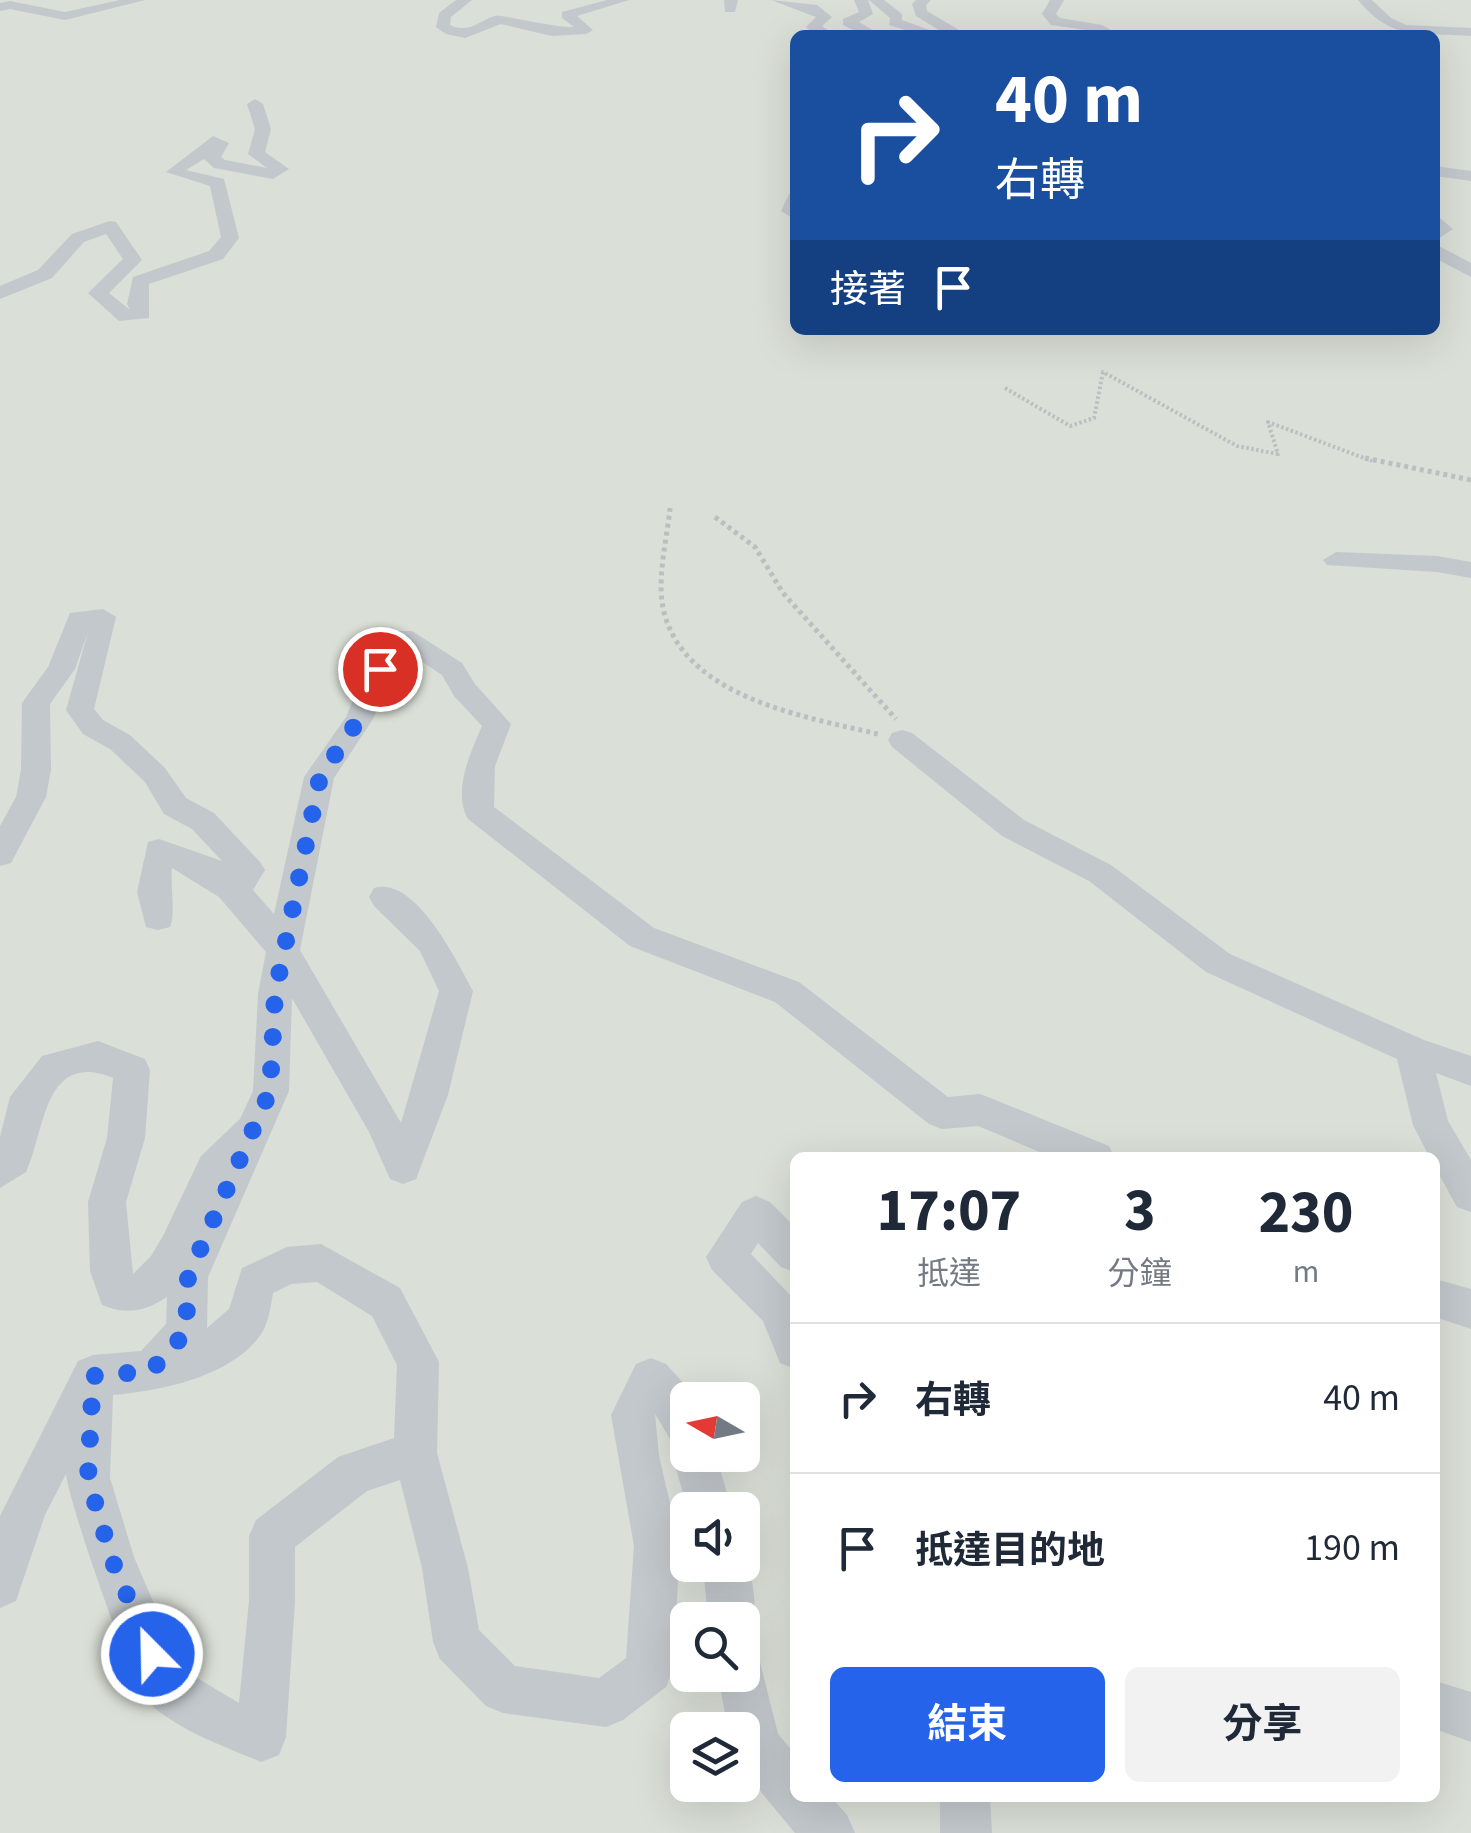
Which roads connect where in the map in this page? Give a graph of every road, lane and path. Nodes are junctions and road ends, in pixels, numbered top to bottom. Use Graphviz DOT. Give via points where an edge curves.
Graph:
graph roads {
  1 [pos="138,0"];
  2 [pos="464,0"];
  3 [pos="622,0"];
  4 [pos="778,0"];
  5 [pos="861,0"];
  6 [pos="876,0"];
  7 [pos="924,0"];
  8 [pos="1056,0"];
  9 [pos="1365,0"];
  10 [pos="0,7"];
  11 [pos="534,10"];
  12 [pos="1057,29"];
  13 [pos="819,30"];
  14 [pos="864,30"];
  15 [pos="920,30"];
  16 [pos="950,30"];
  17 [pos="1102,30"];
  18 [pos="534,32"];
  19 [pos="1471,32"];
  20 [pos="256,104"];
  21 [pos="1440,172"];
  22 [pos="1471,176"];
  23 [pos="1440,253"];
  24 [pos="1471,271"];
  25 [pos="0,292"];
  26 [pos="1005,388"];
  27 [pos="1471,480"];
  28 [pos="670,508"];
  29 [pos="715,517"];
  30 [pos="1336,560"];
  31 [pos="1471,570"];
  32 [pos="902,740"];
  33 [pos="0,855"];
  34 [pos="199,865"];
  35 [pos="385,897"];
  36 [pos="158,918"];
  37 [pos="283,950"];
  38 [pos="1412,1050"];
  39 [pos="1471,1070"];
  40 [pos="254,1130"];
  41 [pos="1082,1152"];
  42 [pos="0,1170"];
  43 [pos="1471,1196"];
  44 [pos="790,1249"];
  45 [pos="1440,1299"];
  46 [pos="1471,1308"];
  47 [pos="790,1337"];
  48 [pos="151,1371"];
  49 [pos="93,1376"];
  50 [pos="670,1399"];
  51 [pos="415,1454"];
  52 [pos="0,1585"];
  53 [pos="745,1692"];
  54 [pos="1440,1707"];
  55 [pos="1471,1717"];
  56 [pos="790,1787"];
  57 [pos="803,1802"];
  58 [pos="966,1802"];
  59 [pos="829,1833"];
  60 [pos="966,1833"];
  1 -- 10 [label="street" via="66,16"];
  2 -- 18 [label="street" via="444,16 443,27 455,34 477,33 499,19"];
  3 -- 18 [label="street" via="567,15 586,30"];
  4 -- 13 [label="street" via="825,17 813,27"];
  5 -- 14 [label="street" via="866,14 848,22"];
  6 -- 15 [label="street" via="894,22"];
  7 -- 16 [label="street" via="921,13"];
  8 -- 12 [label="street" via="1049,14"];
  9 -- 19 [label="street" via="1390,24 1409,30"];
  11 -- 18 [label="street" via="518,15"];
  12 -- 17 [label="street"];
  20 -- 25 [label="street" via="263,129 256,154 281,170 220,164 212,158 221,142 213,141 180,165 174,172 218,183 230,238 216,256 140,281 136,304 142,314 126,317 98,293 133,260 110,226 78,238 45,274"];
  21 -- 22 [label="street"];
  23 -- 24 [label="street"];
  26 -- 27 [label="path" via="1070,426 1094,418 1103,372 1236,446 1278,454 1268,422 1380,464"];
  28 -- 32 [label="path" via="664,612 675,644 715,678 785,712"];
  29 -- 32 [label="path" via="755,547 783,594 898,720"];
  30 -- 31 [label="street"];
  32 -- 38 [label="street" via="1013,828 1100,873 1218,963"];
  33 -- 34 [label="street" via="30,797 36,702 61,670 79,619 103,617 80,710 155,774 175,806 203,820 248,870 242,880"];
  34 -- 36 [label="street" via="159,850 153,892"];
  34 -- 37 [label="street" via="248,900"];
  35 -- 37 [label="street" via="432,943 456,991 430,1095 403,1167"];
  37 -- 40 [label="street" via="270,1091"];
  37 -- 41 [label="street" via="320,777 402,637 452,669 497,724 480,766 479,811 642,937 787,992 942,1113 980,1110"];
  38 -- 39 [label="street"];
  38 -- 43 [label="street" via="1431,1124"];
  40 -- 42 [label="street" via="212,1170 165,1274 126,1296 116,1291 110,1272 106,1202 126,1138 132,1070 98,1056 55,1066 28,1097 13,1160"];
  40 -- 48 [label="street" via="188,1277 186,1332"];
  44 -- 47 [label="street" via="756,1214 726,1257 778,1308"];
  45 -- 46 [label="street"];
  48 -- 49 [label="street"];
  48 -- 51 [label="street" via="213,1350 247,1320 256,1281 287,1266 321,1263 386,1302 418,1362"];
  49 -- 51 [label="street" via="88,1478 112,1560 165,1686 216,1719 262,1737 272,1536 354,1473"];
  49 -- 52 [label="street" via="25,1508"];
  50 -- 51 [label="street" via="651,1379 632,1415 657,1546 649,1670 606,1703 504,1688 457,1642"];
  53 -- 56 [label="street" via="756,1746"];
  54 -- 55 [label="street"];
  57 -- 59 [label="street"];
  58 -- 60 [label="street"];
}
